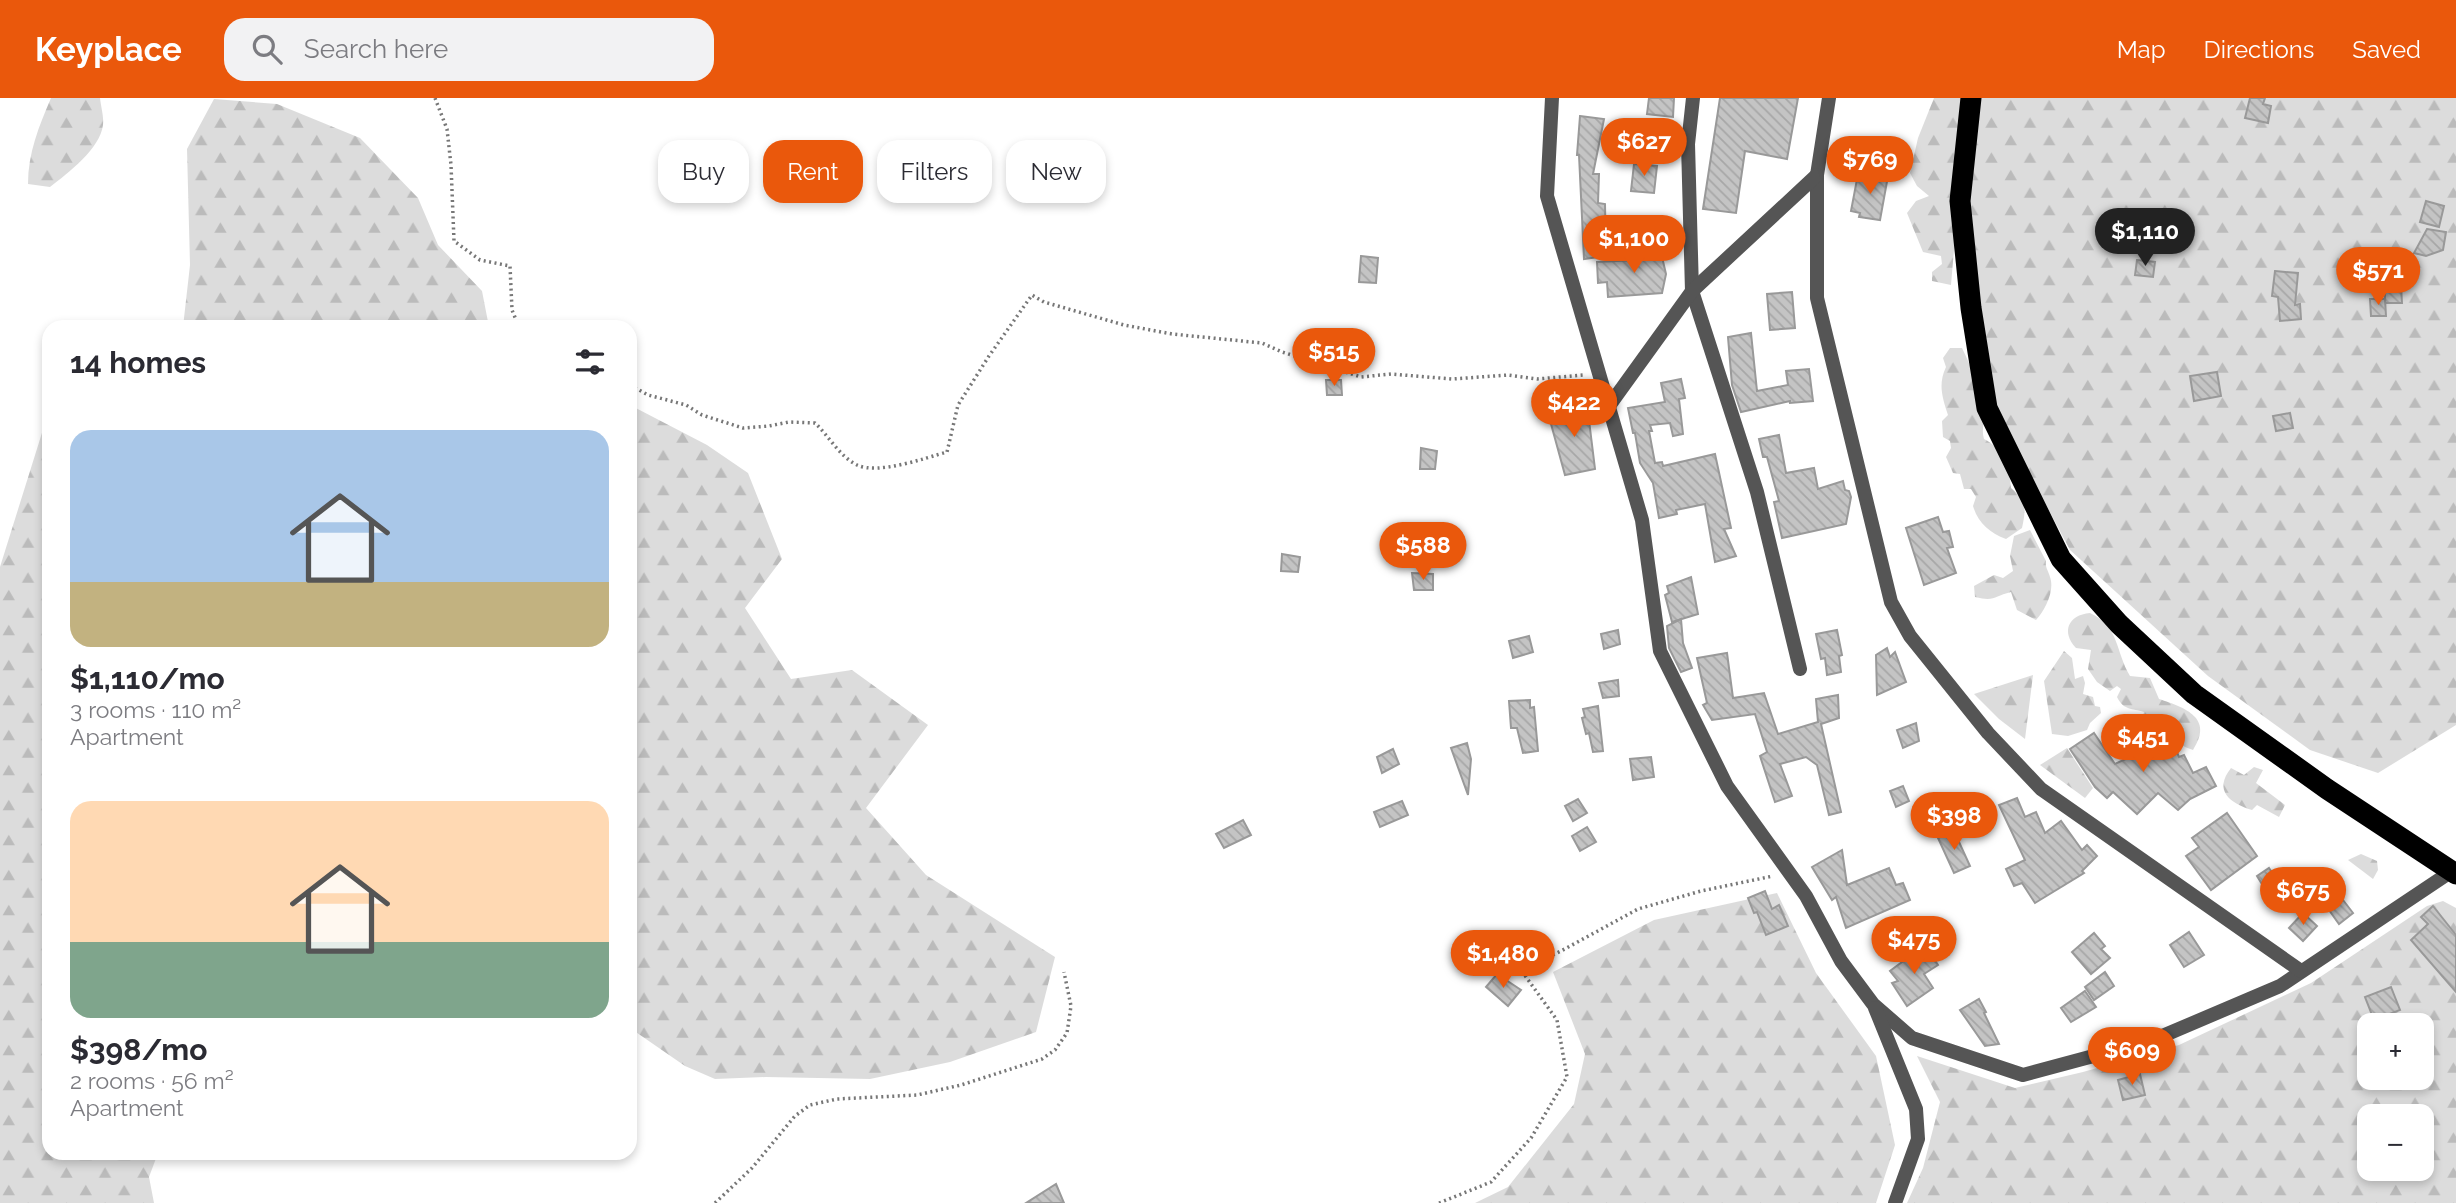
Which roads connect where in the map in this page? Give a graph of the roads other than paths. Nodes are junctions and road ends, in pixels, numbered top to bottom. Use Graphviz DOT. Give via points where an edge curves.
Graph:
graph roads {
  1 [pos="1552,98"];
  2 [pos="1693,98"];
  3 [pos="1829,98"];
  4 [pos="1971,98"];
  5 [pos="1817,175"];
  6 [pos="1692,291"];
  7 [pos="1609,406"];
  8 [pos="1800,669"];
  9 [pos="2454,872"];
  10 [pos="2301,971"];
  11 [pos="1874,1003"];
  12 [pos="1895,1203"];
  1 -- 7 [label="street" via="1547,196"];
  2 -- 6 [label="street" via="1688,144"];
  3 -- 5 [label="street"];
  4 -- 9 [label="highway" via="1960,201 1987,408 2061,559 2119,624 2194,694"];
  5 -- 6 [label="street"];
  5 -- 10 [label="street" via="1817,298 1891,602 1910,636 1988,733 2041,789"];
  6 -- 7 [label="street"];
  6 -- 8 [label="street" via="1757,492"];
  7 -- 11 [label="street" via="1642,520 1660,651 1727,786 1806,896 1840,961"];
  9 -- 10 [label="street"];
  10 -- 11 [label="street" via="2280,986 2153,1040 2023,1075 1912,1038"];
  11 -- 12 [label="street" via="1916,1109 1918,1139"];
}
